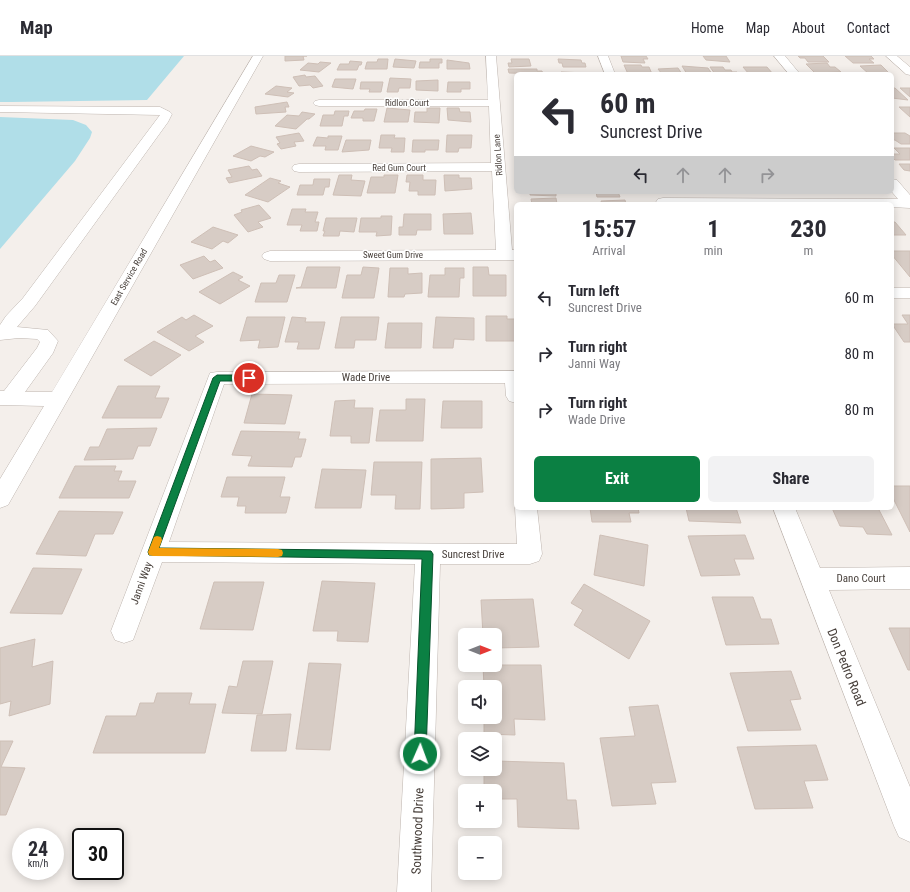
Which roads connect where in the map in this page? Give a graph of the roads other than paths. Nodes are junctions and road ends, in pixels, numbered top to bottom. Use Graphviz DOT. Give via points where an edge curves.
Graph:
graph roads {
  1 [pos="258,56"];
  2 [pos="491,56"];
  3 [pos="604,56"];
  4 [pos="779,56"];
  5 [pos="891,56"];
  6 [pos="609,72"];
  7 [pos="793,72"];
  8 [pos="908,77"];
  9 [pos="319,103"];
  10 [pos="494,103"];
  11 [pos="0,109"];
  12 [pos="499,167"];
  13 [pos="299,168"];
  14 [pos="894,185"];
  15 [pos="662,199"];
  16 [pos="847,202"];
  17 [pos="894,203"];
  18 [pos="909,203"];
  19 [pos="510,255"];
  20 [pos="270,256"];
  21 [pos="894,293"];
  22 [pos="910,293"];
  23 [pos="1,334"];
  24 [pos="514,377"];
  25 [pos="217,378"];
  26 [pos="5,398"];
  27 [pos="58,398"];
  28 [pos="0,499"];
  29 [pos="526,510"];
  30 [pos="785,510"];
  31 [pos="153,552"];
  32 [pos="428,554"];
  33 [pos="910,578"];
  34 [pos="812,579"];
  35 [pos="124,631"];
  36 [pos="910,826"];
  37 [pos="414,892"];
  1 -- 27 [label="street, East Service Road"];
  2 -- 10 [label="street, Ridlon Lane"];
  3 -- 6 [label="street"];
  4 -- 7 [label="street"];
  5 -- 8 [label="street"];
  9 -- 10 [label="street, Ridlon Court"];
  10 -- 12 [label="street, Ridlon Lane"];
  11 -- 23 [label="street" via="160,111 166,114 29,302"];
  12 -- 13 [label="street, Red Gum Court"];
  12 -- 19 [label="street, Ridlon Lane"];
  14 -- 18 [label="street"];
  15 -- 16 [label="street"];
  17 -- 18 [label="street"];
  19 -- 20 [label="street, Sweet Gum Drive"];
  21 -- 22 [label="street"];
  23 -- 26 [label="street" via="42,334 49,341 46,349"];
  24 -- 25 [label="street, Wade Drive"];
  25 -- 31 [label="street, Janni Way"];
  26 -- 27 [label="street"];
  27 -- 28 [label="street, East Service Road"];
  29 -- 32 [label="street, Suncrest Drive" via="530,554"];
  30 -- 34 [label="street, Don Pedro Road"];
  31 -- 32 [label="street, Suncrest Drive"];
  31 -- 35 [label="street, Janni Way"];
  32 -- 37 [label="street, Southwood Drive"];
  33 -- 34 [label="street, Dano Court"];
  34 -- 36 [label="street, Don Pedro Road"];
}
